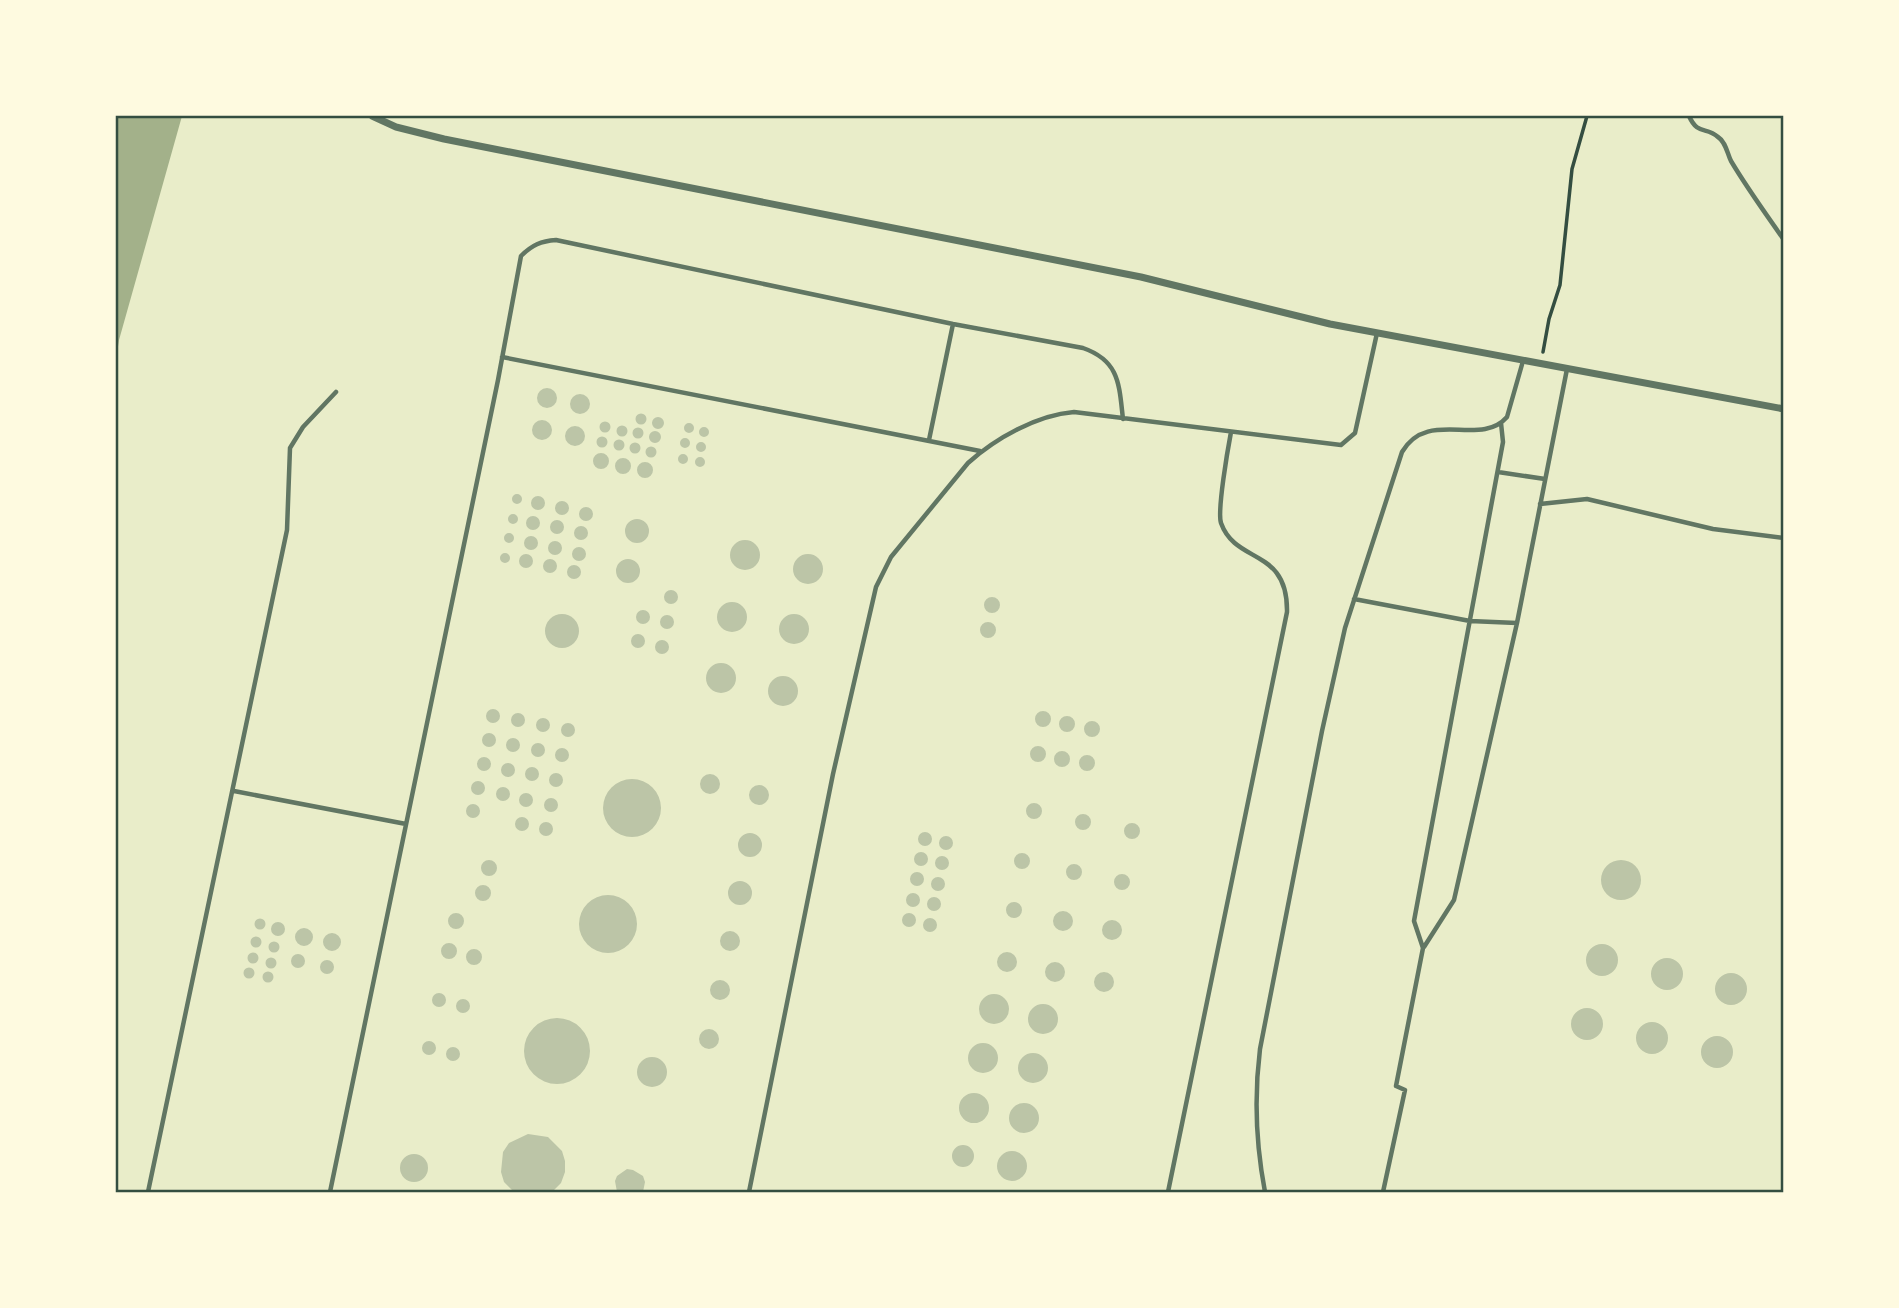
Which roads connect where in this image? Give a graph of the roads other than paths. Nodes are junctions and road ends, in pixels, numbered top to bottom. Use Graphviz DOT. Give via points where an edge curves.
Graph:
graph roads {
  1 [pos="372,116"];
  2 [pos="1689,116"];
  3 [pos="1783,240"];
  4 [pos="953,324"];
  5 [pos="1378,332"];
  6 [pos="502,357"];
  7 [pos="1523,361"];
  8 [pos="1567,369"];
  9 [pos="336,392"];
  10 [pos="1783,409"];
  11 [pos="1123,419"];
  12 [pos="1501,423"];
  13 [pos="1231,432"];
  14 [pos="929,440"];
  15 [pos="981,451"];
  16 [pos="1497,472"];
  17 [pos="1545,479"];
  18 [pos="1540,504"];
  19 [pos="1783,538"];
  20 [pos="1354,599"];
  21 [pos="1469,621"];
  22 [pos="1517,623"];
  23 [pos="234,791"];
  24 [pos="406,824"];
  25 [pos="1423,948"];
  26 [pos="148,1192"];
  27 [pos="330,1192"];
  28 [pos="749,1192"];
  29 [pos="1168,1192"];
  30 [pos="1265,1192"];
  31 [pos="1383,1192"];
  1 -- 5 [label="street" via="444,139 1141,277"];
  2 -- 3 [label="lane" via="1693,126 1723,142"];
  4 -- 6 [label="lane" via="556,240 543,241 521,256"];
  4 -- 11 [label="lane" via="1096,353 1115,372"];
  4 -- 14 [label="lane"];
  5 -- 7 [label="street"];
  5 -- 13 [label="lane" via="1355,433 1349,440 1328,445"];
  6 -- 14 [label="lane"];
  6 -- 24 [label="lane"];
  7 -- 8 [label="street"];
  7 -- 12 [label="lane" via="1507,417"];
  8 -- 10 [label="street"];
  8 -- 17 [label="lane"];
  9 -- 23 [label="lane" via="290,448 287,530"];
  11 -- 13 [label="lane"];
  11 -- 15 [label="lane" via="1059,413"];
  12 -- 16 [label="lane" via="1503,442"];
  12 -- 20 [label="lane" via="1492,429 1431,430 1408,440"];
  13 -- 29 [label="lane" via="1220,519 1233,542 1265,560 1281,577 1287,612"];
  14 -- 15 [label="lane"];
  15 -- 28 [label="lane" via="891,557 876,587 832,774"];
  16 -- 17 [label="lane"];
  16 -- 21 [label="lane"];
  17 -- 18 [label="lane"];
  18 -- 19 [label="lane" via="1587,499 1713,529"];
  18 -- 22 [label="lane"];
  20 -- 21 [label="lane"];
  20 -- 30 [label="lane" via="1322,731 1260,1049 1257,1128"];
  21 -- 22 [label="lane"];
  21 -- 25 [label="lane" via="1414,921"];
  22 -- 25 [label="lane" via="1454,900"];
  23 -- 24 [label="lane"];
  23 -- 26 [label="lane"];
  24 -- 27 [label="lane"];
  25 -- 31 [label="lane" via="1396,1086 1405,1090"];
}
